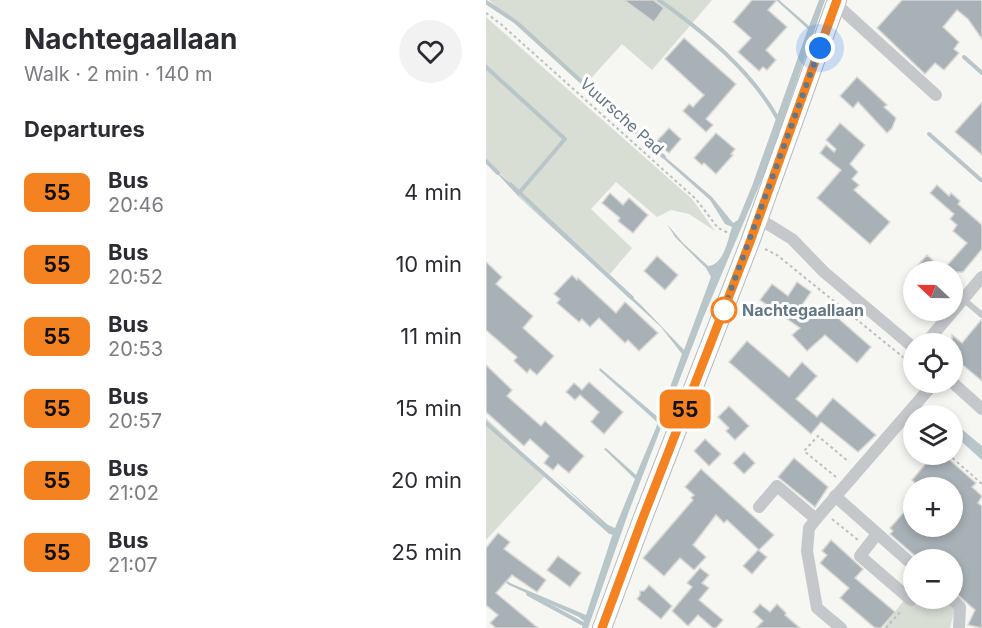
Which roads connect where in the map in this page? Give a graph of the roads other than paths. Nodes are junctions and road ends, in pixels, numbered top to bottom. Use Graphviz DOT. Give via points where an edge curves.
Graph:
graph roads {
  1 [pos="836,2"];
  2 [pos="936,95"];
  3 [pos="758,218"];
  4 [pos="982,277"];
  5 [pos="963,300"];
  6 [pos="982,315"];
  7 [pos="945,321"];
  8 [pos="934,333"];
  9 [pos="903,339"];
  10 [pos="963,392"];
  11 [pos="925,393"];
  12 [pos="982,409"];
  13 [pos="835,496"];
  14 [pos="759,507"];
  15 [pos="819,515"];
  16 [pos="877,534"];
  17 [pos="903,556"];
  18 [pos="903,593"];
  19 [pos="960,609"];
  20 [pos="602,628"];
  21 [pos="841,628"];
  22 [pos="959,628"];
  1 -- 2 [label="street"];
  1 -- 3 [label="street"];
  3 -- 9 [label="street" via="792,239 824,272"];
  3 -- 20 [label="street" via="745,240"];
  4 -- 5 [label="street"];
  5 -- 6 [label="lane"];
  7 -- 8 [label="street"];
  10 -- 12 [label="street"];
  11 -- 13 [label="street"];
  13 -- 15 [label="street"];
  13 -- 16 [label="street"];
  14 -- 15 [label="street" via="777,486"];
  15 -- 21 [label="street" via="809,528 807,551 817,608"];
  16 -- 17 [label="street"];
  16 -- 18 [label="street" via="860,555"];
  19 -- 22 [label="street"];
}
